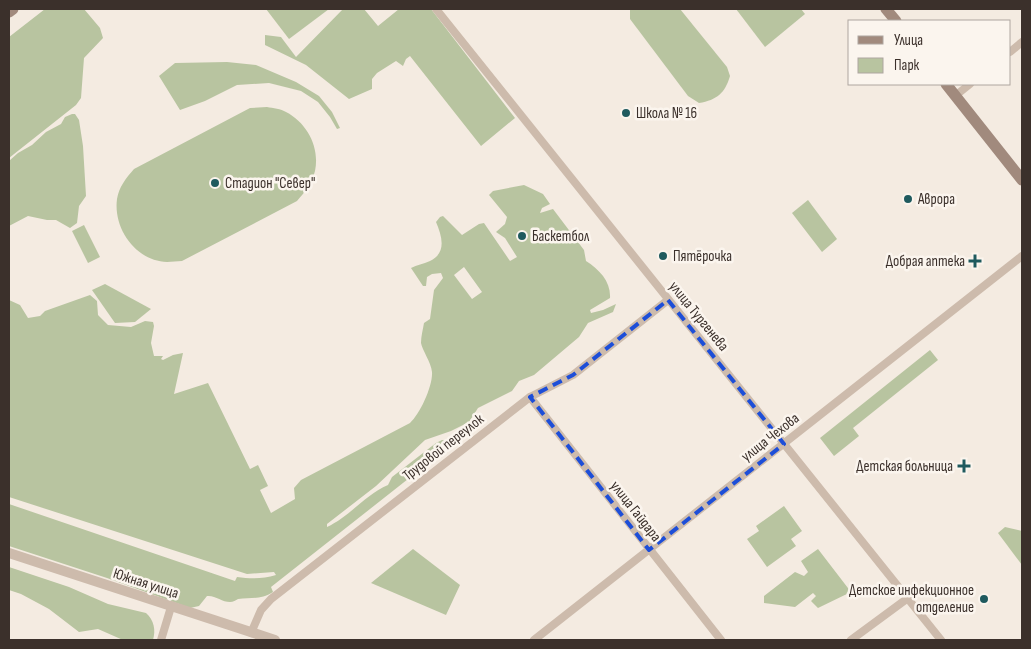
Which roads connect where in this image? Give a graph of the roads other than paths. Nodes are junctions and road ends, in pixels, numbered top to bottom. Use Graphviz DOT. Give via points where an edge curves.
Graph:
graph roads {
  1 [pos="13,9"];
  2 [pos="436,9"];
  3 [pos="886,9"];
  4 [pos="9,12"];
  5 [pos="895,20"];
  6 [pos="1022,42"];
  7 [pos="1011,51"];
  8 [pos="947,85"];
  9 [pos="969,85"];
  10 [pos="955,96"];
  11 [pos="1022,180"];
  12 [pos="1022,256"];
  13 [pos="668,300"];
  14 [pos="530,397"];
  15 [pos="784,444"];
  16 [pos="649,550"];
  17 [pos="9,553"];
  18 [pos="908,598"];
  19 [pos="171,607"];
  20 [pos="251,632"];
  21 [pos="161,640"];
  22 [pos="275,640"];
  23 [pos="534,640"];
  24 [pos="721,640"];
  25 [pos="851,640"];
  26 [pos="941,640"];
  1 -- 4 [label="main road"];
  2 -- 13 [label="street, улица Тургенева"];
  3 -- 5 [label="main road"];
  6 -- 7 [label="street"];
  8 -- 10 [label="main road"];
  9 -- 10 [label="street"];
  10 -- 11 [label="main road"];
  12 -- 15 [label="street, улица Чехова"];
  13 -- 14 [label="street, Трудовой переулок" via="573,375"];
  13 -- 15 [label="street, улица Тургенева"];
  14 -- 16 [label="street, улица Гайдара"];
  14 -- 20 [label="street, Трудовой переулок" via="270,599"];
  15 -- 16 [label="street, улица Чехова"];
  15 -- 18 [label="street, улица Тургенева"];
  16 -- 23 [label="street, улица Чехова"];
  16 -- 24 [label="street, улица Гайдара"];
  17 -- 19 [label="street, Южная улица"];
  18 -- 25 [label="street"];
  18 -- 26 [label="street, улица Тургенева"];
  19 -- 20 [label="street, Южная улица"];
  19 -- 21 [label="street"];
  20 -- 22 [label="street, Южная улица"];
}
